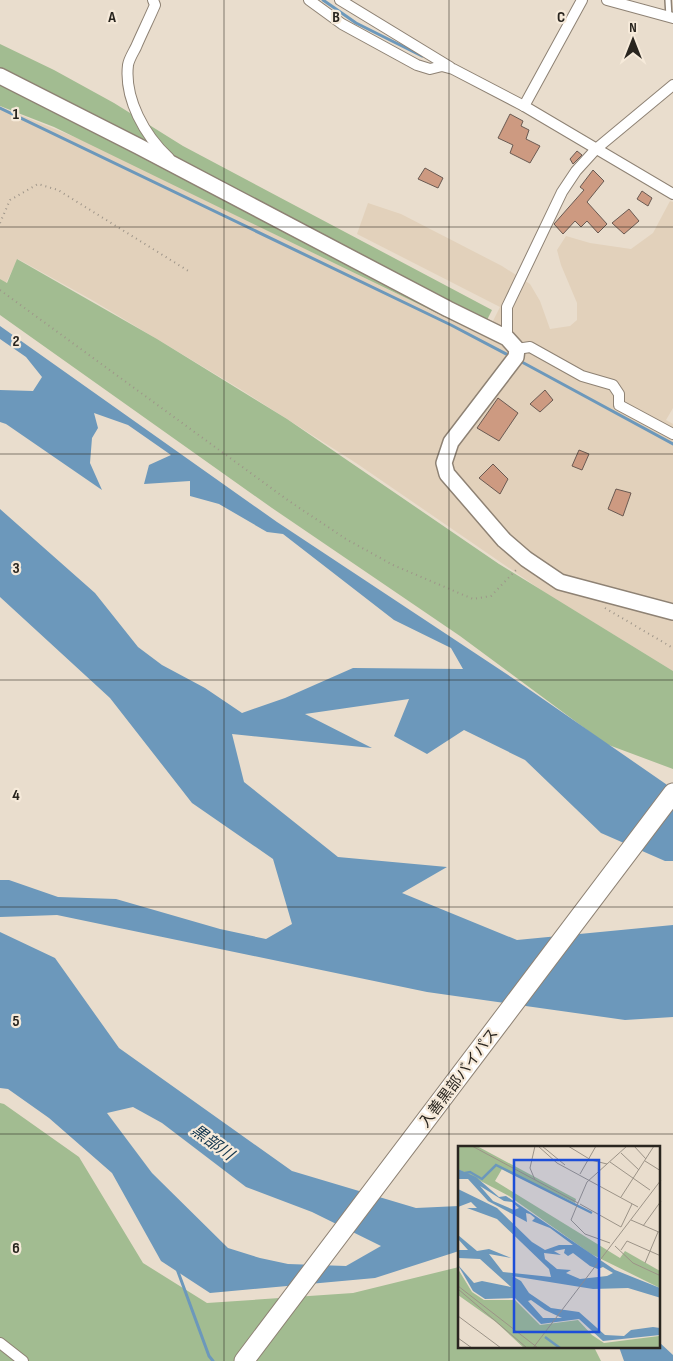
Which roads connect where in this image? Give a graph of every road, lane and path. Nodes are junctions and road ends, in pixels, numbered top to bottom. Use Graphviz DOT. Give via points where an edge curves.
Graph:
graph roads {
  1 [pos="153,0"];
  2 [pos="309,0"];
  3 [pos="340,0"];
  4 [pos="582,0"];
  5 [pos="607,0"];
  6 [pos="668,0"];
  7 [pos="671,17"];
  8 [pos="453,69"];
  9 [pos="0,76"];
  10 [pos="673,85"];
  11 [pos="524,106"];
  12 [pos="596,149"];
  13 [pos="181,169"];
  14 [pos="673,194"];
  15 [pos="0,223"];
  16 [pos="190,272"];
  17 [pos="0,290"];
  18 [pos="512,343"];
  19 [pos="673,434"];
  20 [pos="526,559"];
  21 [pos="600,605"];
  22 [pos="673,612"];
  23 [pos="673,648"];
  24 [pos="673,793"];
  25 [pos="0,1343"];
  26 [pos="23,1361"];
  27 [pos="244,1361"];
  1 -- 13 [label="street" via="155,5 128,63 128,89 146,130"];
  2 -- 8 [label="street" via="342,24 417,65 430,69 442,66"];
  3 -- 8 [label="street"];
  4 -- 11 [label="street"];
  5 -- 7 [label="street"];
  6 -- 7 [label="lane"];
  8 -- 11 [label="street"];
  9 -- 13 [label="street"];
  10 -- 12 [label="street"];
  11 -- 12 [label="street"];
  12 -- 14 [label="street"];
  12 -- 18 [label="street" via="562,192 507,307"];
  13 -- 18 [label="street"];
  15 -- 16 [label="path" via="10,200 38,184 58,190"];
  17 -- 20 [label="path" via="289,501 393,565 473,600 491,596"];
  18 -- 19 [label="street" via="530,347 582,376 613,384 620,394 619,405"];
  18 -- 20 [label="street" via="516,357 451,442 444,463 447,474 504,540"];
  20 -- 22 [label="street" via="560,582"];
  21 -- 23 [label="path"];
  24 -- 27 [label="highway, 入善黒部バイパス"];
  25 -- 26 [label="street"];
}
